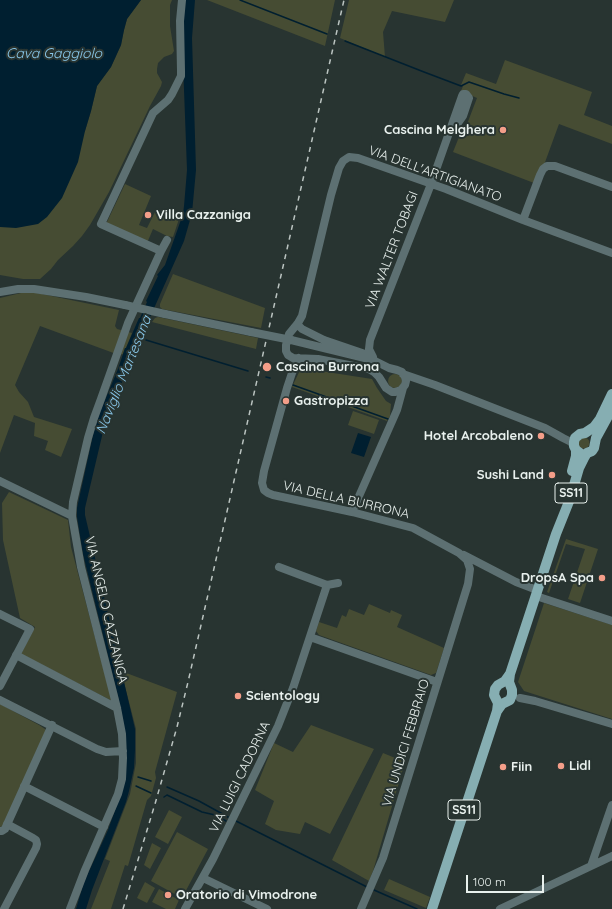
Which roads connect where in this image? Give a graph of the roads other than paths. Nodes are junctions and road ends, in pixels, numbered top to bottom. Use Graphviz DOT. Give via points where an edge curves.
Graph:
graph roads {
  1 [pos="182,0"];
  2 [pos="450,129"];
  3 [pos="431,184"];
  4 [pos="612,187"];
  5 [pos="524,220"];
  6 [pos="167,240"];
  7 [pos="161,251"];
  8 [pos="612,253"];
  9 [pos="0,292"];
  10 [pos="297,324"];
  11 [pos="373,357"];
  12 [pos="299,358"];
  13 [pos="362,358"];
  14 [pos="380,364"];
  15 [pos="393,370"];
  16 [pos="403,374"];
  17 [pos="423,381"];
  18 [pos="383,382"];
  19 [pos="404,387"];
  20 [pos="392,392"];
  21 [pos="612,394"];
  22 [pos="612,409"];
  23 [pos="395,416"];
  24 [pos="551,430"];
  25 [pos="582,434"];
  26 [pos="595,441"];
  27 [pos="575,448"];
  28 [pos="587,454"];
  29 [pos="0,481"];
  30 [pos="352,512"];
  31 [pos="72,516"];
  32 [pos="556,534"];
  33 [pos="459,553"];
  34 [pos="482,565"];
  35 [pos="279,567"];
  36 [pos="470,572"];
  37 [pos="338,583"];
  38 [pos="327,585"];
  39 [pos="536,593"];
  40 [pos="0,614"];
  41 [pos="612,621"];
  42 [pos="310,636"];
  43 [pos="16,655"];
  44 [pos="438,682"];
  45 [pos="0,686"];
  46 [pos="508,694"];
  47 [pos="0,700"];
  48 [pos="117,708"];
  49 [pos="612,724"];
  50 [pos="52,726"];
  51 [pos="123,751"];
  52 [pos="24,786"];
  53 [pos="612,805"];
  54 [pos="7,824"];
  55 [pos="104,827"];
  56 [pos="0,831"];
  57 [pos="612,856"];
  58 [pos="595,864"];
  59 [pos="203,878"];
  60 [pos="4,909"];
  61 [pos="70,909"];
  62 [pos="185,909"];
  63 [pos="267,909"];
  64 [pos="361,909"];
  65 [pos="432,909"];
  66 [pos="500,909"];
  1 -- 7 [label="street" via="181,76 168,100 153,113 101,224"];
  2 -- 3 [label="street, VIA WALTER TOBAGI"];
  3 -- 5 [label="street, VIA DELL'ARTIGIANATO"];
  3 -- 10 [label="street, VIA DELL'ARTIGIANATO" via="357,158 349,157 343,161 331,194 302,313"];
  3 -- 11 [label="street, VIA WALTER TOBAGI" via="370,340 369,349"];
  4 -- 5 [label="street" via="554,166 547,166 542,170"];
  5 -- 8 [label="street, VIA DELL'ARTIGIANATO"];
  6 -- 7 [label="street, VIA ANGELO CAZZANIGA"];
  7 -- 31 [label="street, VIA ANGELO CAZZANIGA" via="132,314 90,428"];
  9 -- 13 [label="street, bridge" via="34,289 86,297 291,340"];
  10 -- 11 [label="street" via="327,341"];
  10 -- 12 [label="street, VIA DELL'ARTIGIANATO" via="289,334 286,349 289,356"];
  11 -- 14 [label="street"];
  12 -- 18 [label="street" via="367,368"];
  12 -- 30 [label="street, VIA DELLA BURRONA" via="291,376 262,477 264,490 273,495"];
  13 -- 14 [label="street"];
  13 -- 18 [label="street" via="374,365"];
  14 -- 15 [label="street"];
  15 -- 16 [label="street"];
  15 -- 18 [label="street" via="386,373"];
  16 -- 17 [label="street"];
  16 -- 19 [label="street" via="406,381"];
  17 -- 19 [label="street" via="416,381"];
  17 -- 24 [label="street"];
  18 -- 20 [label="street"];
  19 -- 20 [label="street" via="399,392"];
  19 -- 23 [label="street"];
  20 -- 23 [label="street" via="396,405"];
  21 -- 25 [label="main road, SS11" via="598,422"];
  22 -- 26 [label="main road, SS11"];
  23 -- 30 [label="street"];
  24 -- 25 [label="street" via="567,435"];
  24 -- 27 [label="street" via="571,442"];
  25 -- 26 [label="main road" via="590,434"];
  25 -- 27 [label="main road, SS11" via="574,441"];
  26 -- 28 [label="main road, SS11" via="593,450"];
  27 -- 28 [label="main road"];
  27 -- 32 [label="main road, SS11" via="574,465"];
  28 -- 32 [label="main road, SS11" via="579,468"];
  29 -- 31 [label="street"];
  30 -- 33 [label="street, VIA DELLA BURRONA" via="414,528"];
  31 -- 48 [label="street, VIA ANGELO CAZZANIGA" via="81,567"];
  32 -- 39 [label="main road, SS11"];
  33 -- 34 [label="street, VIA DELLA BURRONA"];
  33 -- 36 [label="street, VIA DELLA BURRONA" via="467,560"];
  34 -- 36 [label="street" via="476,566"];
  34 -- 39 [label="street, VIA DELLA BURRONA"];
  35 -- 38 [label="street"];
  36 -- 44 [label="street, VIA UNDICI FEBBRAIO"];
  37 -- 38 [label="street"];
  38 -- 42 [label="street, VIA LUIGI CADORNA"];
  39 -- 41 [label="street, VIA DELLA BURRONA"];
  39 -- 46 [label="main road, SS11" via="507,678"];
  40 -- 43 [label="street" via="30,629"];
  42 -- 44 [label="street"];
  42 -- 59 [label="street, VIA LUIGI CADORNA" via="277,728"];
  43 -- 45 [label="street"];
  43 -- 48 [label="street"];
  44 -- 64 [label="street, VIA UNDICI FEBBRAIO" via="383,858"];
  46 -- 49 [label="street"];
  46 -- 65 [label="main road, SS11" via="497,711"];
  47 -- 50 [label="street"];
  48 -- 51 [label="street, VIA ANGELO CAZZANIGA"];
  50 -- 51 [label="street" via="98,750"];
  50 -- 52 [label="street"];
  51 -- 55 [label="street, VIA ANGELO CAZZANIGA" via="121,784"];
  52 -- 54 [label="street"];
  52 -- 55 [label="street"];
  53 -- 58 [label="street"];
  54 -- 56 [label="street" via="4,830"];
  54 -- 60 [label="street" via="34,838 37,844"];
  55 -- 61 [label="street, VIA ANGELO CAZZANIGA"];
  57 -- 58 [label="street"];
  58 -- 66 [label="street"];
  59 -- 62 [label="street, VIA LUIGI CADORNA"];
  59 -- 63 [label="street"];
}
